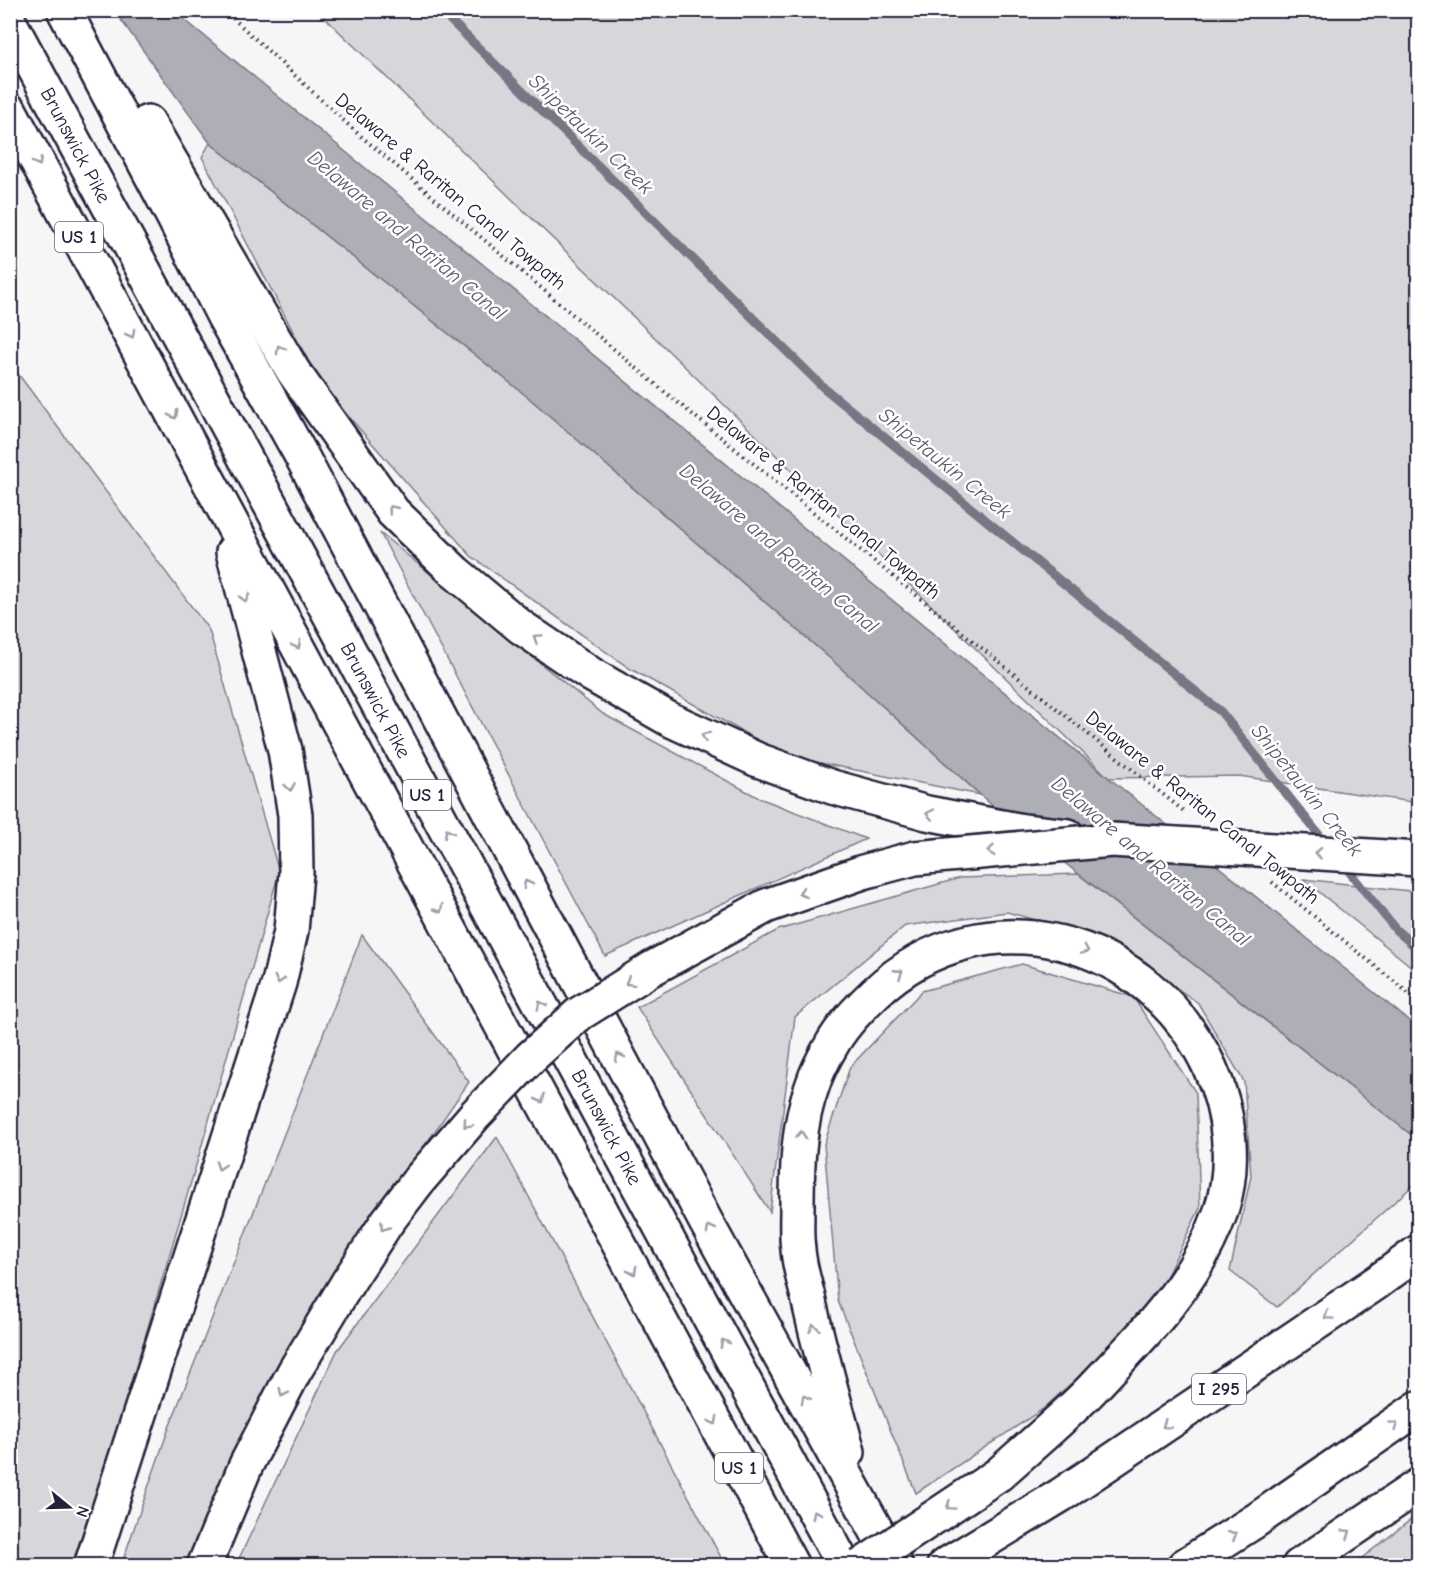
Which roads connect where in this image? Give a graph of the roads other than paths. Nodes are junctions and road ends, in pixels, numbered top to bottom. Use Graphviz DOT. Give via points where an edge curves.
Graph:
graph roads {
  1 [pos="64,10"];
  2 [pos="80,10"];
  3 [pos="10,23"];
  4 [pos="10,111"];
  5 [pos="219,501"];
  6 [pos="1112,840"];
  7 [pos="1419,859"];
  8 [pos="1419,1252"];
  9 [pos="1419,1408"];
  10 [pos="1419,1486"];
  11 [pos="864,1505"];
  12 [pos="91,1566"];
  13 [pos="204,1566"];
  14 [pos="792,1566"];
  15 [pos="844,1566"];
  16 [pos="861,1566"];
  17 [pos="896,1566"];
  18 [pos="944,1566"];
  19 [pos="1184,1566"];
  20 [pos="1299,1566"];
  11 -- 1 [label="highway, one-way" via="706,1222"];
  6 -- 2 [label="highway, one-way, bridge" via="1023,831 927,813 832,787 758,760 669,719 521,627 463,579 393,512 293,371"];
  15 -- 3 [label="highway, Brunswick Pike / US 1, one-way"];
  4 -- 5 [label="highway, Brunswick Pike / US 1, one-way"];
  5 -- 12 [label="highway, one-way" via="286,761 295,815 291,931 279,983"];
  5 -- 14 [label="highway, Brunswick Pike / US 1, one-way"];
  7 -- 6 [label="highway, one-way, bridge"];
  6 -- 13 [label="highway, one-way, bridge" via="915,858 863,872 766,906 579,1014 483,1107 387,1222 294,1372 246,1466"];
  8 -- 18 [label="highway, I 295, one-way" via="1061,1496"];
  19 -- 9 [label="highway, one-way"];
  20 -- 10 [label="highway, one-way"];
  11 -- 16 [label="highway, one-way, bridge" via="818,1346 798,1250 801,1134 813,1084 832,1044 855,1011 888,981 925,957 961,943 997,937 1038,938 1078,947 1116,963 1176,1012 1202,1051 1218,1087 1228,1129 1229,1168 1222,1207 1208,1244 1177,1295 1085,1396 999,1474"];
  11 -- 17 [label="highway"];
}
